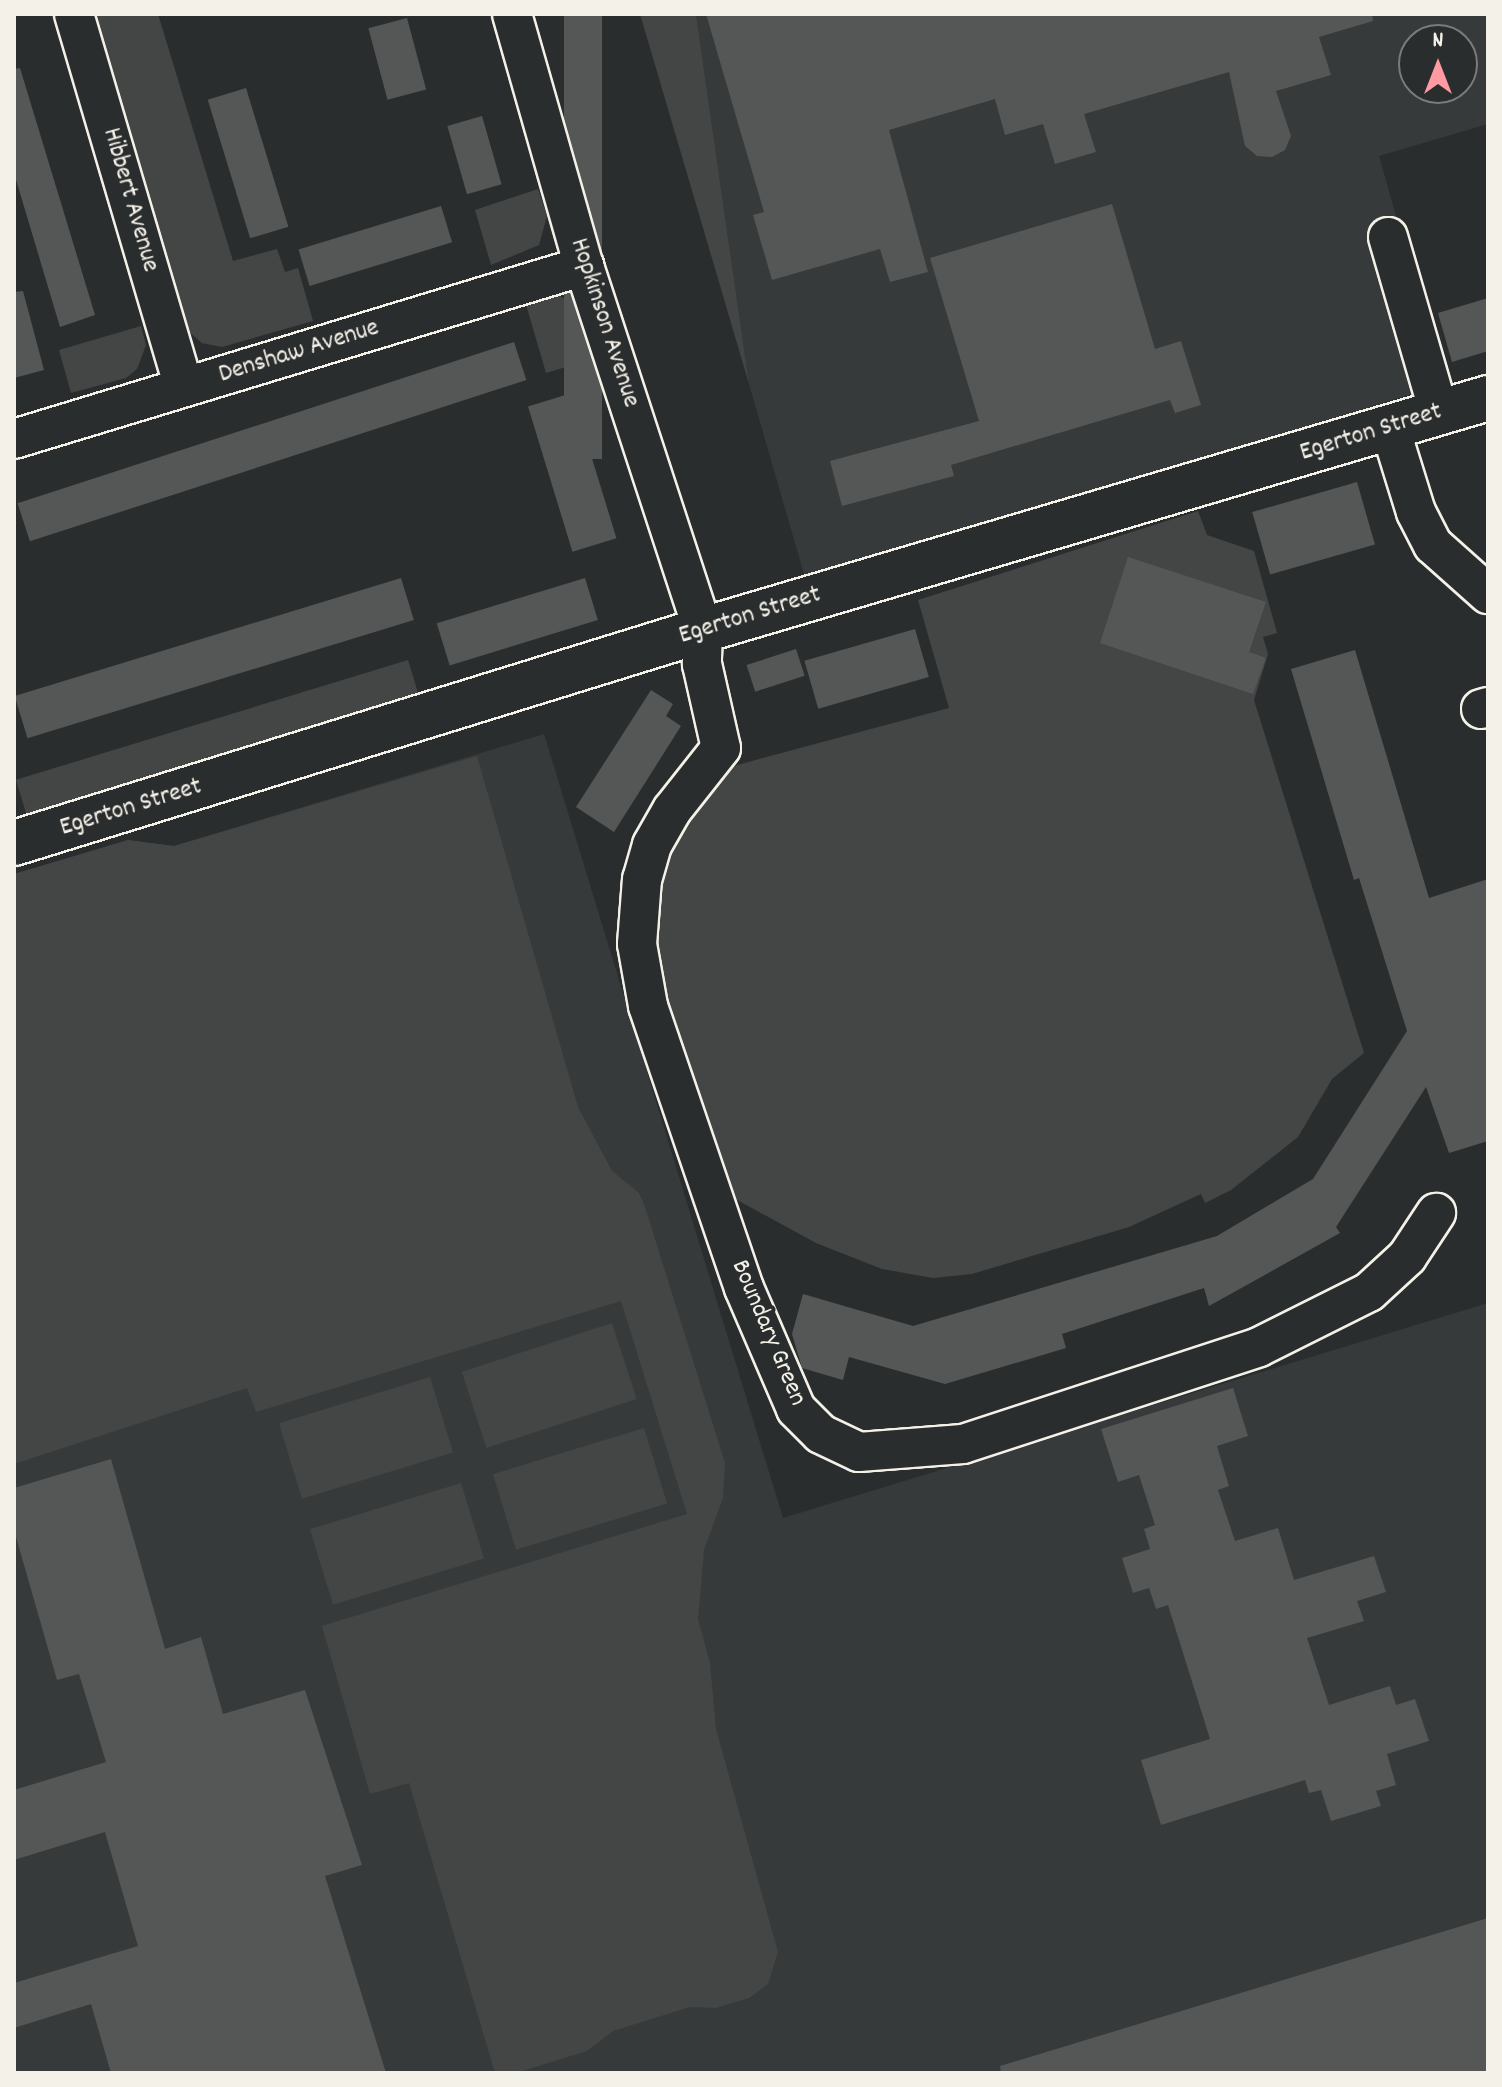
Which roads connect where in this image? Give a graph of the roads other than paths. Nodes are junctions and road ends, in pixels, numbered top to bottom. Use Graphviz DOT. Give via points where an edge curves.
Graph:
graph roads {
  1 [pos="74,14"];
  2 [pos="512,14"];
  3 [pos="1388,237"];
  4 [pos="584,266"];
  5 [pos="184,387"];
  6 [pos="1488,398"];
  7 [pos="1439,413"];
  8 [pos="1390,428"];
  9 [pos="14,439"];
  10 [pos="1488,594"];
  11 [pos="703,630"];
  12 [pos="14,843"];
  13 [pos="1436,1213"];
  1 -- 5 [label="street, Hibbert Avenue"];
  2 -- 4 [label="street, Hopkinson Avenue"];
  3 -- 7 [label="street"];
  4 -- 5 [label="street, Denshaw Avenue"];
  4 -- 11 [label="street, Hopkinson Avenue"];
  5 -- 9 [label="street, Denshaw Avenue"];
  6 -- 7 [label="street, Egerton Street"];
  7 -- 8 [label="street, Egerton Street"];
  8 -- 10 [label="street" via="1433,545"];
  8 -- 11 [label="street, Egerton Street"];
  11 -- 12 [label="street, Egerton Street"];
  11 -- 13 [label="street, Boundary Green" via="702,664 721,748 652,845 642,879 637,944 648,1006 744,1288 796,1409 821,1434 859,1452 963,1444 1259,1347 1369,1292 1407,1257"];
}
